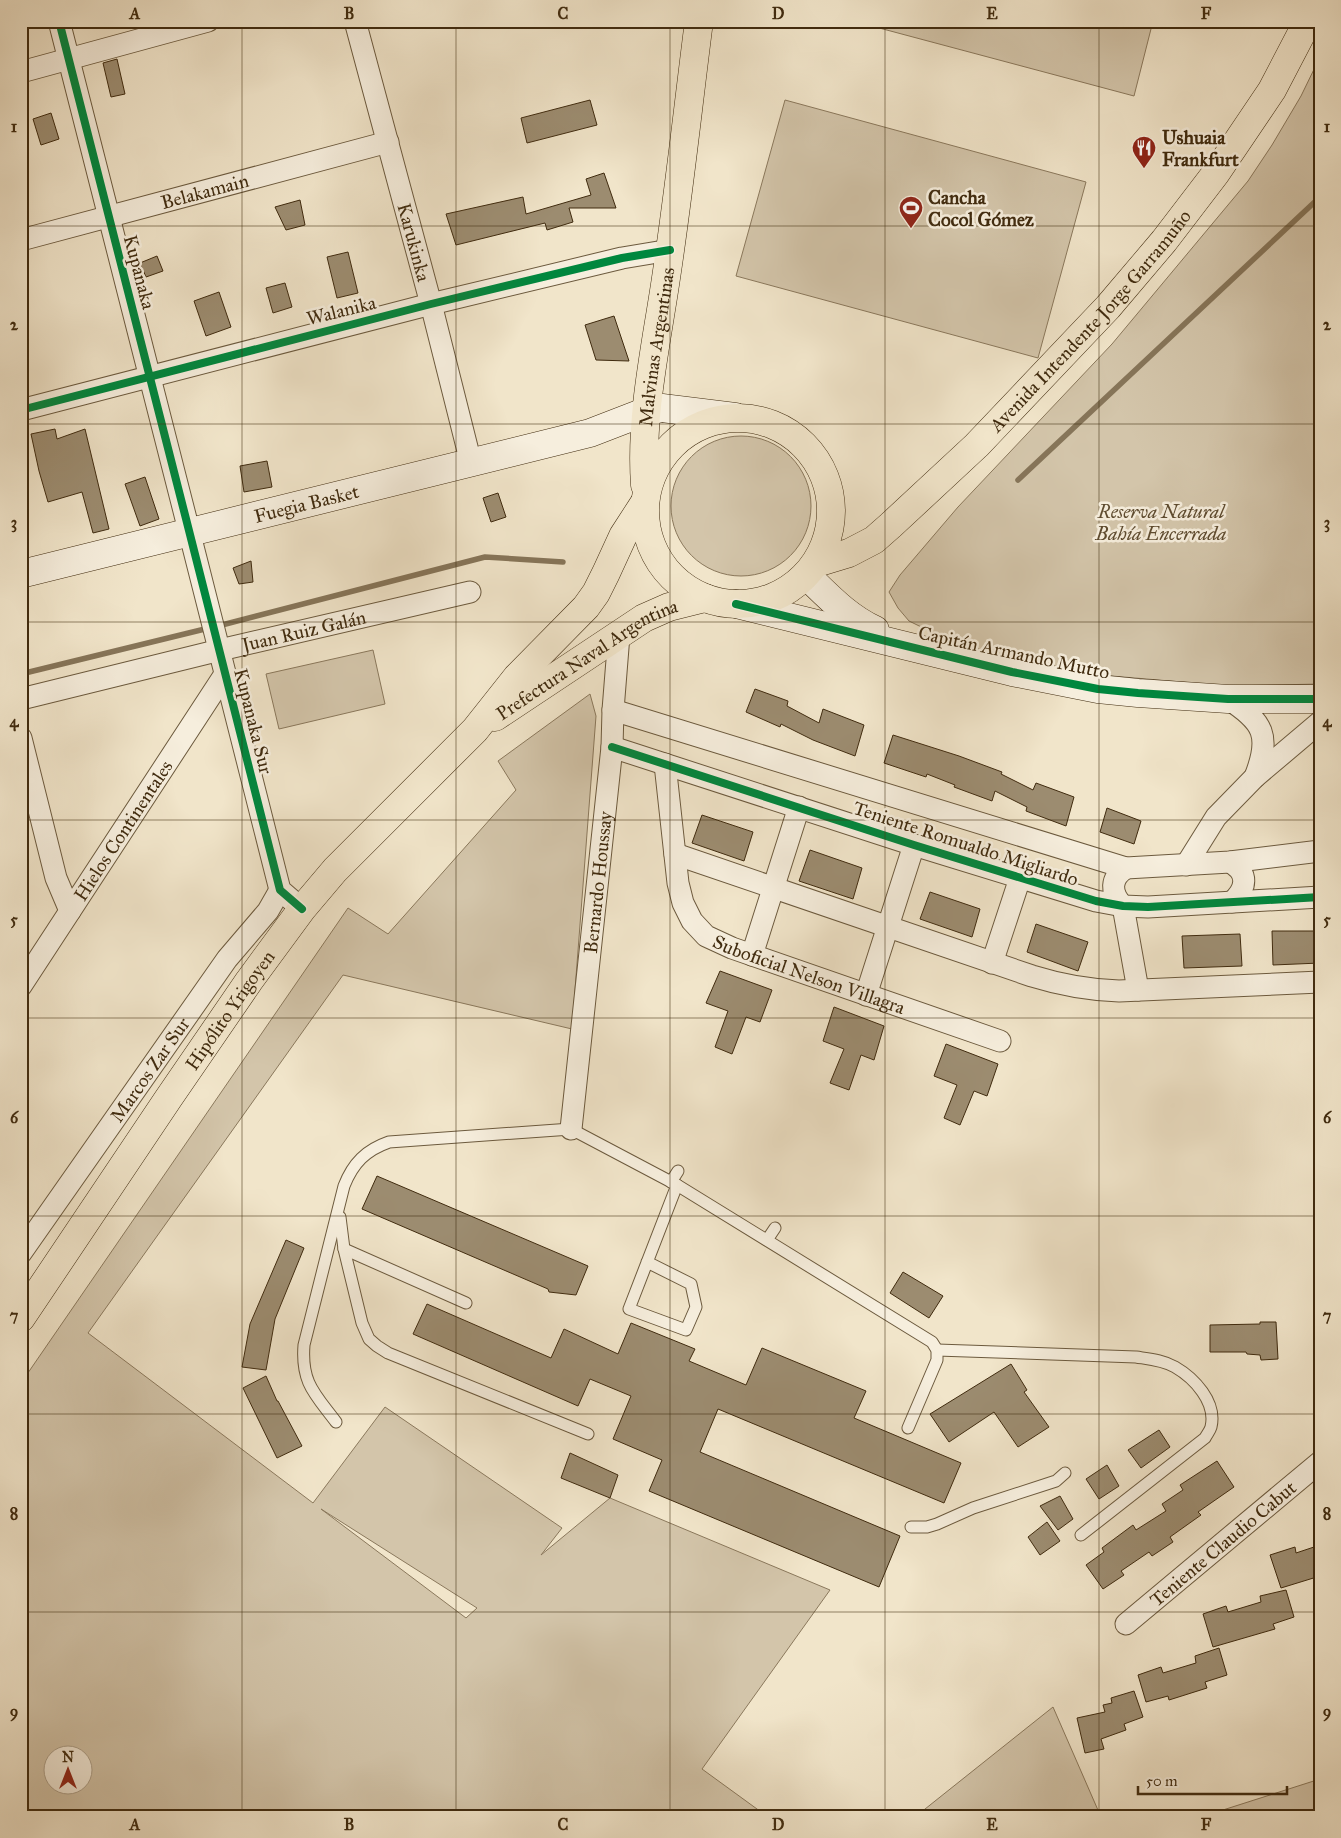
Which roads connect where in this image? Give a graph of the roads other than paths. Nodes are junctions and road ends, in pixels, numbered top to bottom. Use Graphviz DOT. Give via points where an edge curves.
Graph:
graph roads {
  1 [pos="59,21"];
  2 [pos="208,21"];
  3 [pos="355,21"];
  4 [pos="699,21"];
  5 [pos="1308,21"];
  6 [pos="69,60"];
  7 [pos="21,72"];
  8 [pos="388,142"];
  9 [pos="108,217"];
  10 [pos="21,240"];
  11 [pos="670,250"];
  12 [pos="431,304"];
  13 [pos="151,376"];
  14 [pos="21,410"];
  15 [pos="735,417"];
  16 [pos="646,423"];
  17 [pos="472,463"];
  18 [pos="645,498"];
  19 [pos="188,531"];
  20 [pos="811,569"];
  21 [pos="21,574"];
  22 [pos="470,592"];
  23 [pos="704,598"];
  24 [pos="736,604"];
  25 [pos="619,635"];
  26 [pos="218,643"];
  27 [pos="905,646"];
  28 [pos="225,674"];
  29 [pos="21,699"];
  30 [pos="1228,699"];
  31 [pos="1320,699"];
  32 [pos="613,710"];
  33 [pos="1320,722"];
  34 [pos="475,730"];
  35 [pos="21,738"];
  36 [pos="612,747"];
  37 [pos="665,764"];
  38 [pos="1255,777"];
  39 [pos="799,807"];
  40 [pos="914,845"];
  41 [pos="1320,851"];
  42 [pos="675,854"];
  43 [pos="1230,862"];
  44 [pos="1186,865"];
  45 [pos="1126,868"];
  46 [pos="1020,878"];
  47 [pos="773,888"];
  48 [pos="280,890"];
  49 [pos="1320,896"];
  50 [pos="1232,902"];
  51 [pos="1123,906"];
  52 [pos="302,909"];
  53 [pos="70,911"];
  54 [pos="888,927"];
  55 [pos="752,955"];
  56 [pos="992,963"];
  57 [pos="1320,982"];
  58 [pos="21,986"];
  59 [pos="1138,990"];
  60 [pos="866,995"];
  61 [pos="1000,1041"];
  62 [pos="571,1129"];
  63 [pos="678,1170"];
  64 [pos="674,1183"];
  65 [pos="341,1200"];
  66 [pos="775,1228"];
  67 [pos="767,1240"];
  68 [pos="344,1249"];
  69 [pos="21,1253"];
  70 [pos="647,1262"];
  71 [pos="466,1303"];
  72 [pos="21,1318"];
  73 [pos="937,1350"];
  74 [pos="336,1422"];
  75 [pos="908,1428"];
  76 [pos="588,1434"];
  77 [pos="1320,1462"];
  78 [pos="1065,1473"];
  79 [pos="912,1527"];
  80 [pos="1081,1535"];
  81 [pos="1126,1624"];
  1 -- 6 [label="street, Kupanaka"];
  2 -- 6 [label="street"];
  3 -- 8 [label="street, Karukinka"];
  4 -- 11 [label="main road, Malvinas Argentinas"];
  5 -- 20 [label="main road, Avenida Intendente Jorge Garramuño" via="1272,90 1216,173 1108,307 977,446 892,525 874,540"];
  6 -- 7 [label="street"];
  6 -- 9 [label="street, Kupanaka"];
  8 -- 9 [label="street, Belakamain"];
  8 -- 12 [label="street, Karukinka"];
  9 -- 10 [label="street, Belakamain"];
  9 -- 13 [label="street, Kupanaka"];
  11 -- 12 [label="street, Walanika" via="622,258"];
  11 -- 16 [label="main road, Malvinas Argentinas"];
  12 -- 13 [label="street, Walanika"];
  12 -- 17 [label="street, Karukinka"];
  13 -- 14 [label="street, Walanika"];
  13 -- 19 [label="street, Kupanaka"];
  15 -- 16 [label="main road, Fuegia Basket" via="662,408"];
  15 -- 18 [label="main road" via="710,421 686,432 667,449 653,470"];
  15 -- 20 [label="main road" via="760,419 784,429 805,445 820,465 830,489 832,515 827,540"];
  16 -- 17 [label="main road, Fuegia Basket" via="590,433"];
  16 -- 18 [label="main road, Malvinas Argentinas"];
  17 -- 19 [label="main road, Fuegia Basket"];
  18 -- 23 [label="main road" via="644,522 656,557 674,579"];
  18 -- 34 [label="main road" via="591,600 517,677"];
  19 -- 21 [label="main road, Fuegia Basket"];
  19 -- 26 [label="street, Kupanaka Sur"];
  20 -- 24 [label="main road" via="786,591 762,601"];
  20 -- 27 [label="main road, Capitán Armando Mutto" via="845,613"];
  22 -- 26 [label="street, Juan Ruiz Galán"];
  23 -- 24 [label="main road"];
  23 -- 25 [label="main road, Prefectura Naval Argentina" via="669,607 644,618"];
  24 -- 27 [label="main road, Capitán Armando Mutto"];
  25 -- 32 [label="street, Bernardo Houssay"];
  25 -- 34 [label="main road, Prefectura Naval Argentina"];
  26 -- 28 [label="street, Kupanaka Sur"];
  26 -- 29 [label="street, Juan Ruiz Galán"];
  27 -- 30 [label="main road, Capitán Armando Mutto" via="1089,688"];
  28 -- 48 [label="street, Kupanaka Sur"];
  28 -- 53 [label="street, Hielos Continentales"];
  30 -- 31 [label="main road, Capitán Armando Mutto"];
  30 -- 38 [label="street" via="1256,722 1263,738 1263,756"];
  32 -- 36 [label="street, Bernardo Houssay"];
  32 -- 45 [label="street, Teniente Romualdo Migliardo"];
  33 -- 38 [label="street"];
  34 -- 52 [label="main road, Hipólito Yrigoyen" via="335,870"];
  35 -- 53 [label="street" via="56,878"];
  36 -- 37 [label="street, Teniente Romualdo Migliardo"];
  36 -- 62 [label="street, Bernardo Houssay"];
  37 -- 39 [label="street, Teniente Romualdo Migliardo"];
  37 -- 42 [label="street, Suboficial Nelson Villagra"];
  38 -- 44 [label="street" via="1216,817"];
  39 -- 40 [label="street, Teniente Romualdo Migliardo"];
  39 -- 47 [label="street"];
  40 -- 46 [label="street, Teniente Romualdo Migliardo"];
  40 -- 54 [label="street"];
  41 -- 43 [label="street, Teniente Romualdo Migliardo"];
  42 -- 47 [label="street"];
  42 -- 55 [label="street, Suboficial Nelson Villagra" via="683,903 692,921 706,936"];
  43 -- 44 [label="street, Teniente Romualdo Migliardo"];
  43 -- 50 [label="street" via="1237,866 1244,878 1241,894"];
  44 -- 45 [label="street, Teniente Romualdo Migliardo"];
  45 -- 51 [label="street" via="1119,872 1113,884 1117,900"];
  46 -- 51 [label="street, Teniente Romualdo Migliardo"];
  46 -- 56 [label="street"];
  47 -- 54 [label="street"];
  47 -- 55 [label="street"];
  48 -- 52 [label="street"];
  48 -- 69 [label="street, Marcos Zar Sur" via="268,911 227,959"];
  49 -- 50 [label="street, Teniente Romualdo Migliardo"];
  50 -- 51 [label="street, Teniente Romualdo Migliardo"];
  51 -- 59 [label="street"];
  52 -- 72 [label="main road, Hipólito Yrigoyen" via="249,981"];
  53 -- 58 [label="street, Hielos Continentales"];
  54 -- 56 [label="street"];
  54 -- 60 [label="street"];
  55 -- 60 [label="street, Suboficial Nelson Villagra"];
  56 -- 59 [label="street" via="1063,985 1092,990"];
  57 -- 59 [label="street"];
  60 -- 61 [label="street, Suboficial Nelson Villagra"];
  62 -- 64 [label="lane"];
  62 -- 65 [label="lane" via="388,1142 365,1153 356,1163 346,1181"];
  63 -- 64 [label="lane"];
  64 -- 67 [label="lane"];
  64 -- 70 [label="lane"];
  65 -- 68 [label="lane"];
  65 -- 74 [label="lane" via="304,1346 303,1363 306,1378"];
  66 -- 67 [label="lane"];
  67 -- 73 [label="lane" via="924,1335"];
  68 -- 71 [label="lane"];
  68 -- 76 [label="lane" via="362,1323 377,1346"];
  70 -- 70 [label="lane" via="629,1309 686,1330 696,1307 691,1284"];
  73 -- 75 [label="lane" via="934,1370"];
  73 -- 80 [label="lane" via="1156,1360 1174,1366 1202,1391 1211,1415 1205,1438"];
  77 -- 81 [label="street, Teniente Claudio Cabut"];
  78 -- 79 [label="lane" via="1056,1482 973,1508 937,1524"];
}
